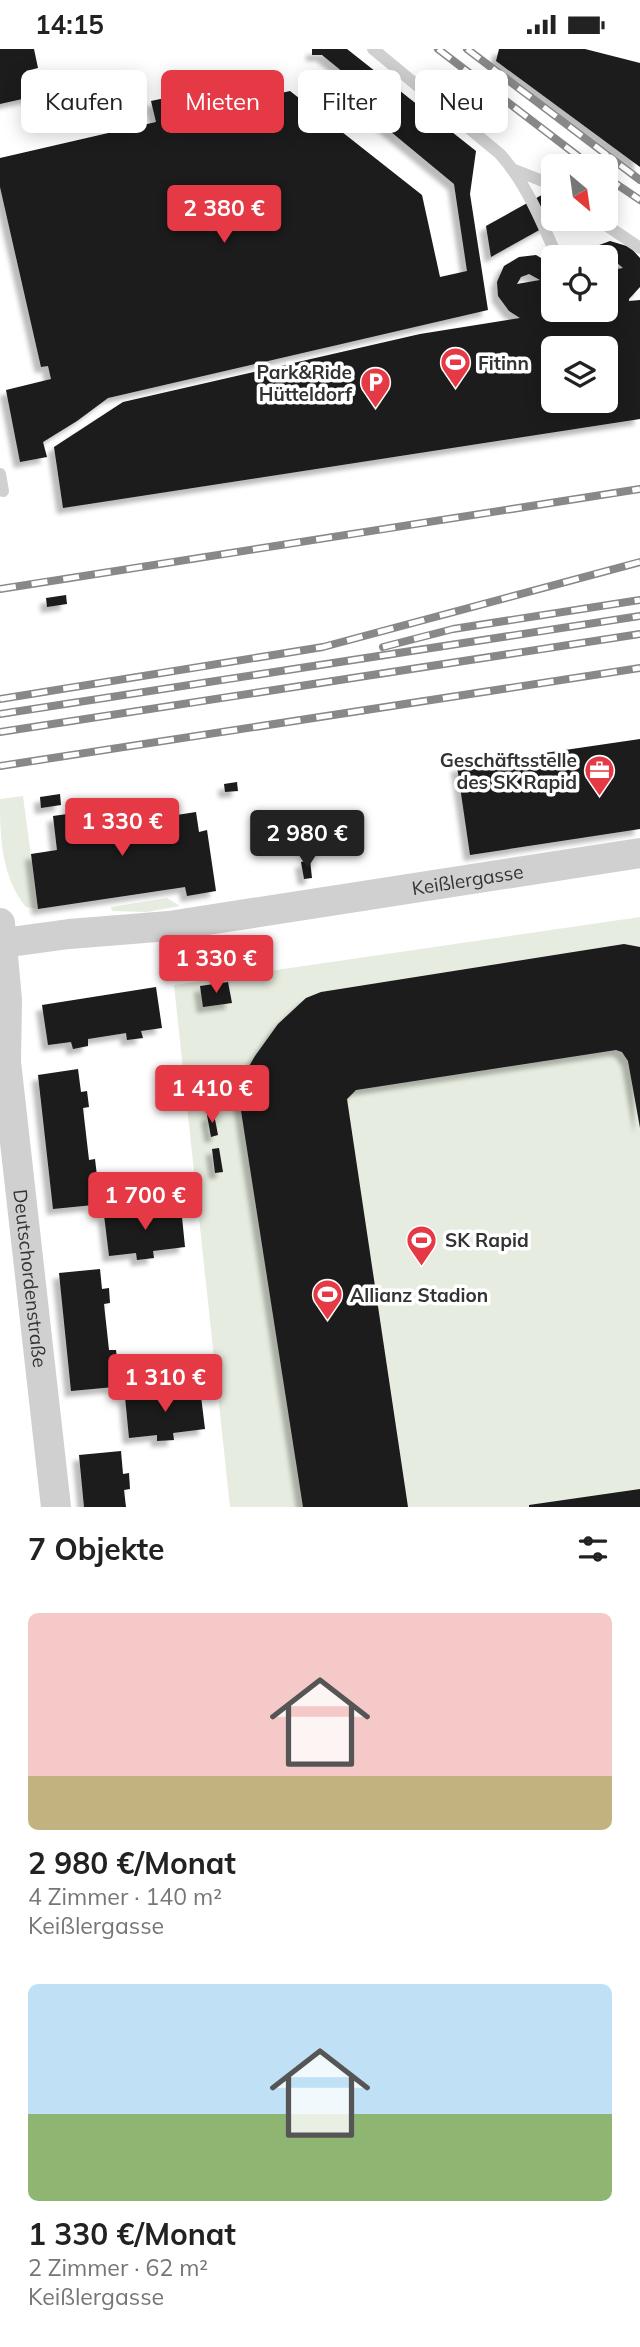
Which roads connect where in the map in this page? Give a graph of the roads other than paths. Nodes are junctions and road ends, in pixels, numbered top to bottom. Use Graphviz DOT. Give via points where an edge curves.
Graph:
graph roads {
  1 [pos="373,49"];
  2 [pos="512,169"];
  3 [pos="541,180"];
  4 [pos="615,231"];
  5 [pos="552,245"];
  6 [pos="640,248"];
  7 [pos="0,474"];
  8 [pos="4,491"];
  9 [pos="640,852"];
  10 [pos="1,933"];
  11 [pos="55,1507"];
  1 -- 2 [label="lane" via="500,154"];
  2 -- 3 [label="lane"];
  2 -- 5 [label="lane"];
  4 -- 6 [label="lane"];
  7 -- 8 [label="lane"];
  9 -- 10 [label="street, Keißlergasse" via="169,926 58,935"];
  10 -- 11 [label="street, Deutschordenstraße" via="6,1062"];
}
